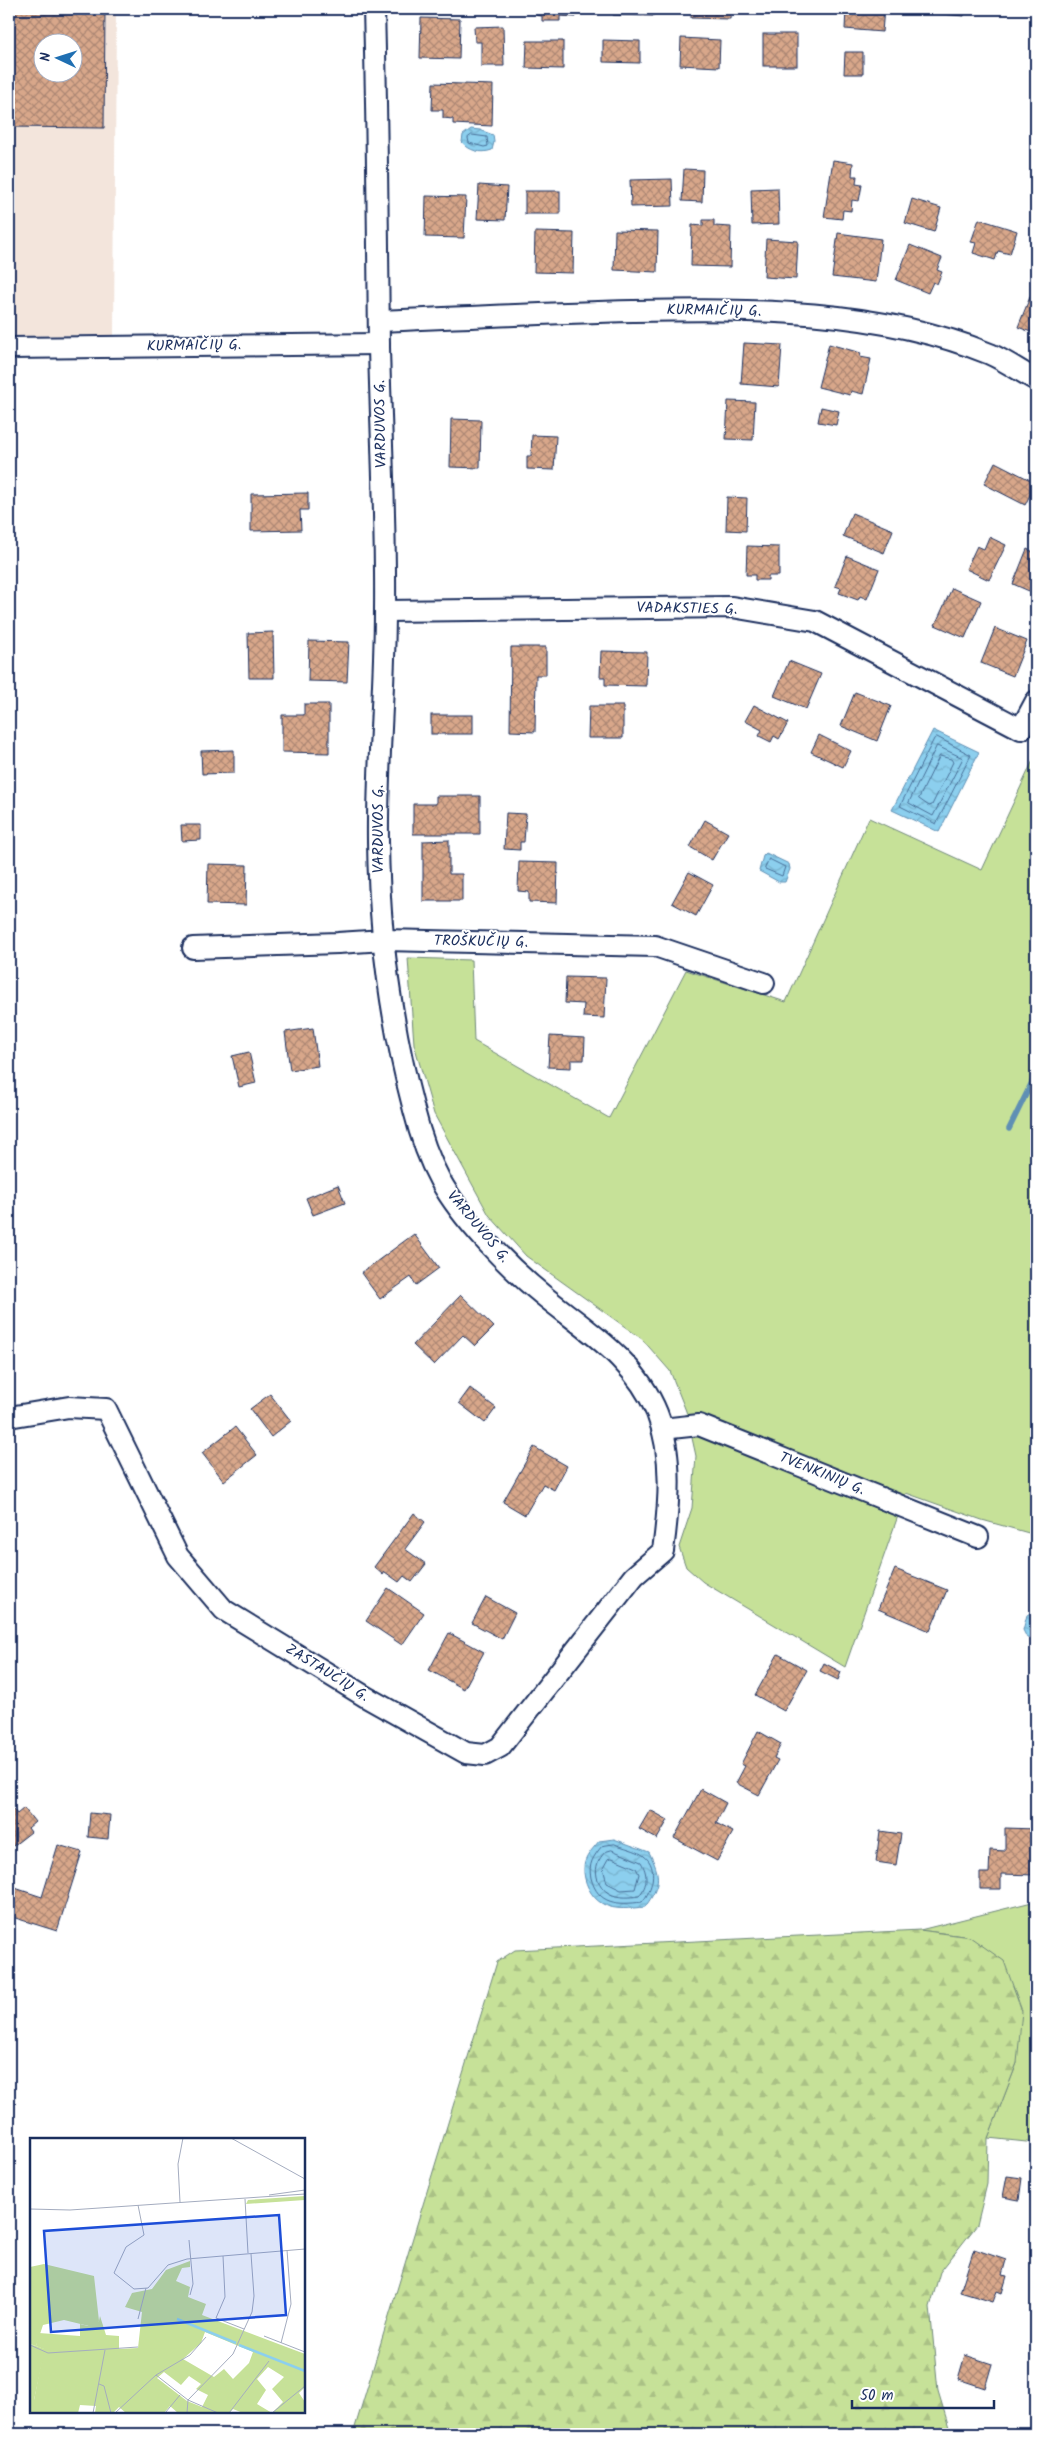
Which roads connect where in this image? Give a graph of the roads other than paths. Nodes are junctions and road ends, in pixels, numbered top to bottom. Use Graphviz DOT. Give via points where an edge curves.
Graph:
graph roads {
  1 [pos="374,9"];
  2 [pos="380,321"];
  3 [pos="379,344"];
  4 [pos="9,348"];
  5 [pos="1036,380"];
  6 [pos="385,611"];
  7 [pos="1036,701"];
  8 [pos="384,940"];
  9 [pos="193,948"];
  10 [pos="764,983"];
  11 [pos="9,1417"];
  12 [pos="662,1429"];
  13 [pos="978,1537"];
  14 [pos="663,1551"];
  1 -- 2 [label="street, VARDUVOS G."];
  2 -- 3 [label="street, VARDUVOS G."];
  2 -- 5 [label="street, KURMAIČIŲ G." via="543,313 707,310 819,314 903,327 991,354"];
  3 -- 4 [label="street, KURMAIČIŲ G."];
  3 -- 6 [label="street, VARDUVOS G."];
  6 -- 7 [label="street, VADAKSTIES G." via="732,607 815,621 1021,729"];
  6 -- 8 [label="street, VARDUVOS G." via="378,842"];
  8 -- 9 [label="street, TROŠKUČIŲ G."];
  8 -- 10 [label="street, TROŠKUČIŲ G." via="655,946"];
  8 -- 12 [label="street, VARDUVOS G." via="391,998 412,1102 425,1148 441,1183 516,1272 607,1345 627,1366 644,1386"];
  11 -- 14 [label="street, ZASTAUČIŲ G." via="69,1407 106,1409 178,1556 224,1610 366,1697 466,1753 485,1756 500,1748 634,1576"];
  12 -- 13 [label="street, TVENKINIŲ G." via="700,1425"];
  12 -- 14 [label="street, VARDUVOS G." via="667,1447 669,1481"];
}
